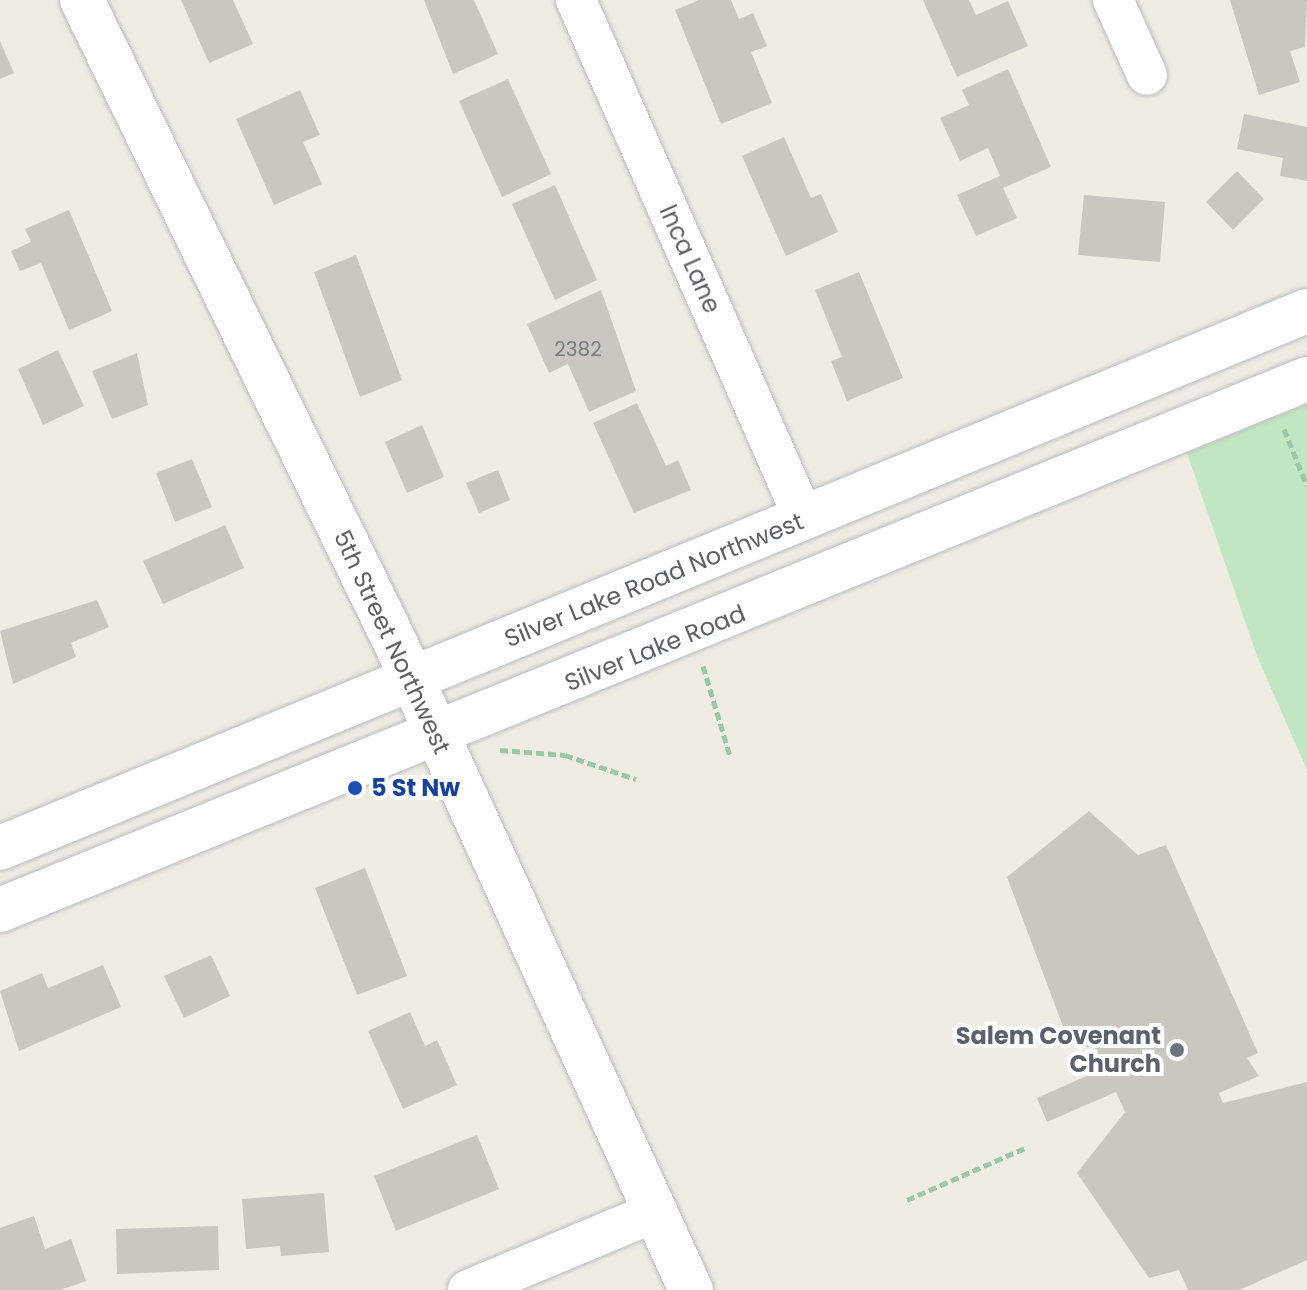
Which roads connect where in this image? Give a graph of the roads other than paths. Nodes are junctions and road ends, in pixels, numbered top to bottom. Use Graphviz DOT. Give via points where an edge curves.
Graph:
graph roads {
  1 [pos="82,0"];
  2 [pos="576,0"];
  3 [pos="1113,0"];
  4 [pos="1147,75"];
  5 [pos="1307,311"];
  6 [pos="1289,387"];
  7 [pos="804,519"];
  8 [pos="411,681"];
  9 [pos="434,733"];
  10 [pos="0,848"];
  11 [pos="0,910"];
  12 [pos="655,1212"];
  13 [pos="468,1290"];
  14 [pos="691,1290"];
  1 -- 8 [label="main road, 5th Street Northwest"];
  2 -- 7 [label="street, Inca Lane"];
  3 -- 4 [label="street"];
  5 -- 7 [label="main road, Silver Lake Road Northwest"];
  6 -- 9 [label="main road, Silver Lake Road" via="691,634"];
  7 -- 8 [label="main road, Silver Lake Road Northwest"];
  8 -- 9 [label="main road, 5th Street Northwest"];
  8 -- 10 [label="main road, Silver Lake Road Northwest"];
  9 -- 11 [label="main road, Silver Lake Road"];
  9 -- 12 [label="main road, 5th Street Northwest"];
  12 -- 13 [label="street"];
  12 -- 14 [label="main road, 5th Street Northwest"];
}
